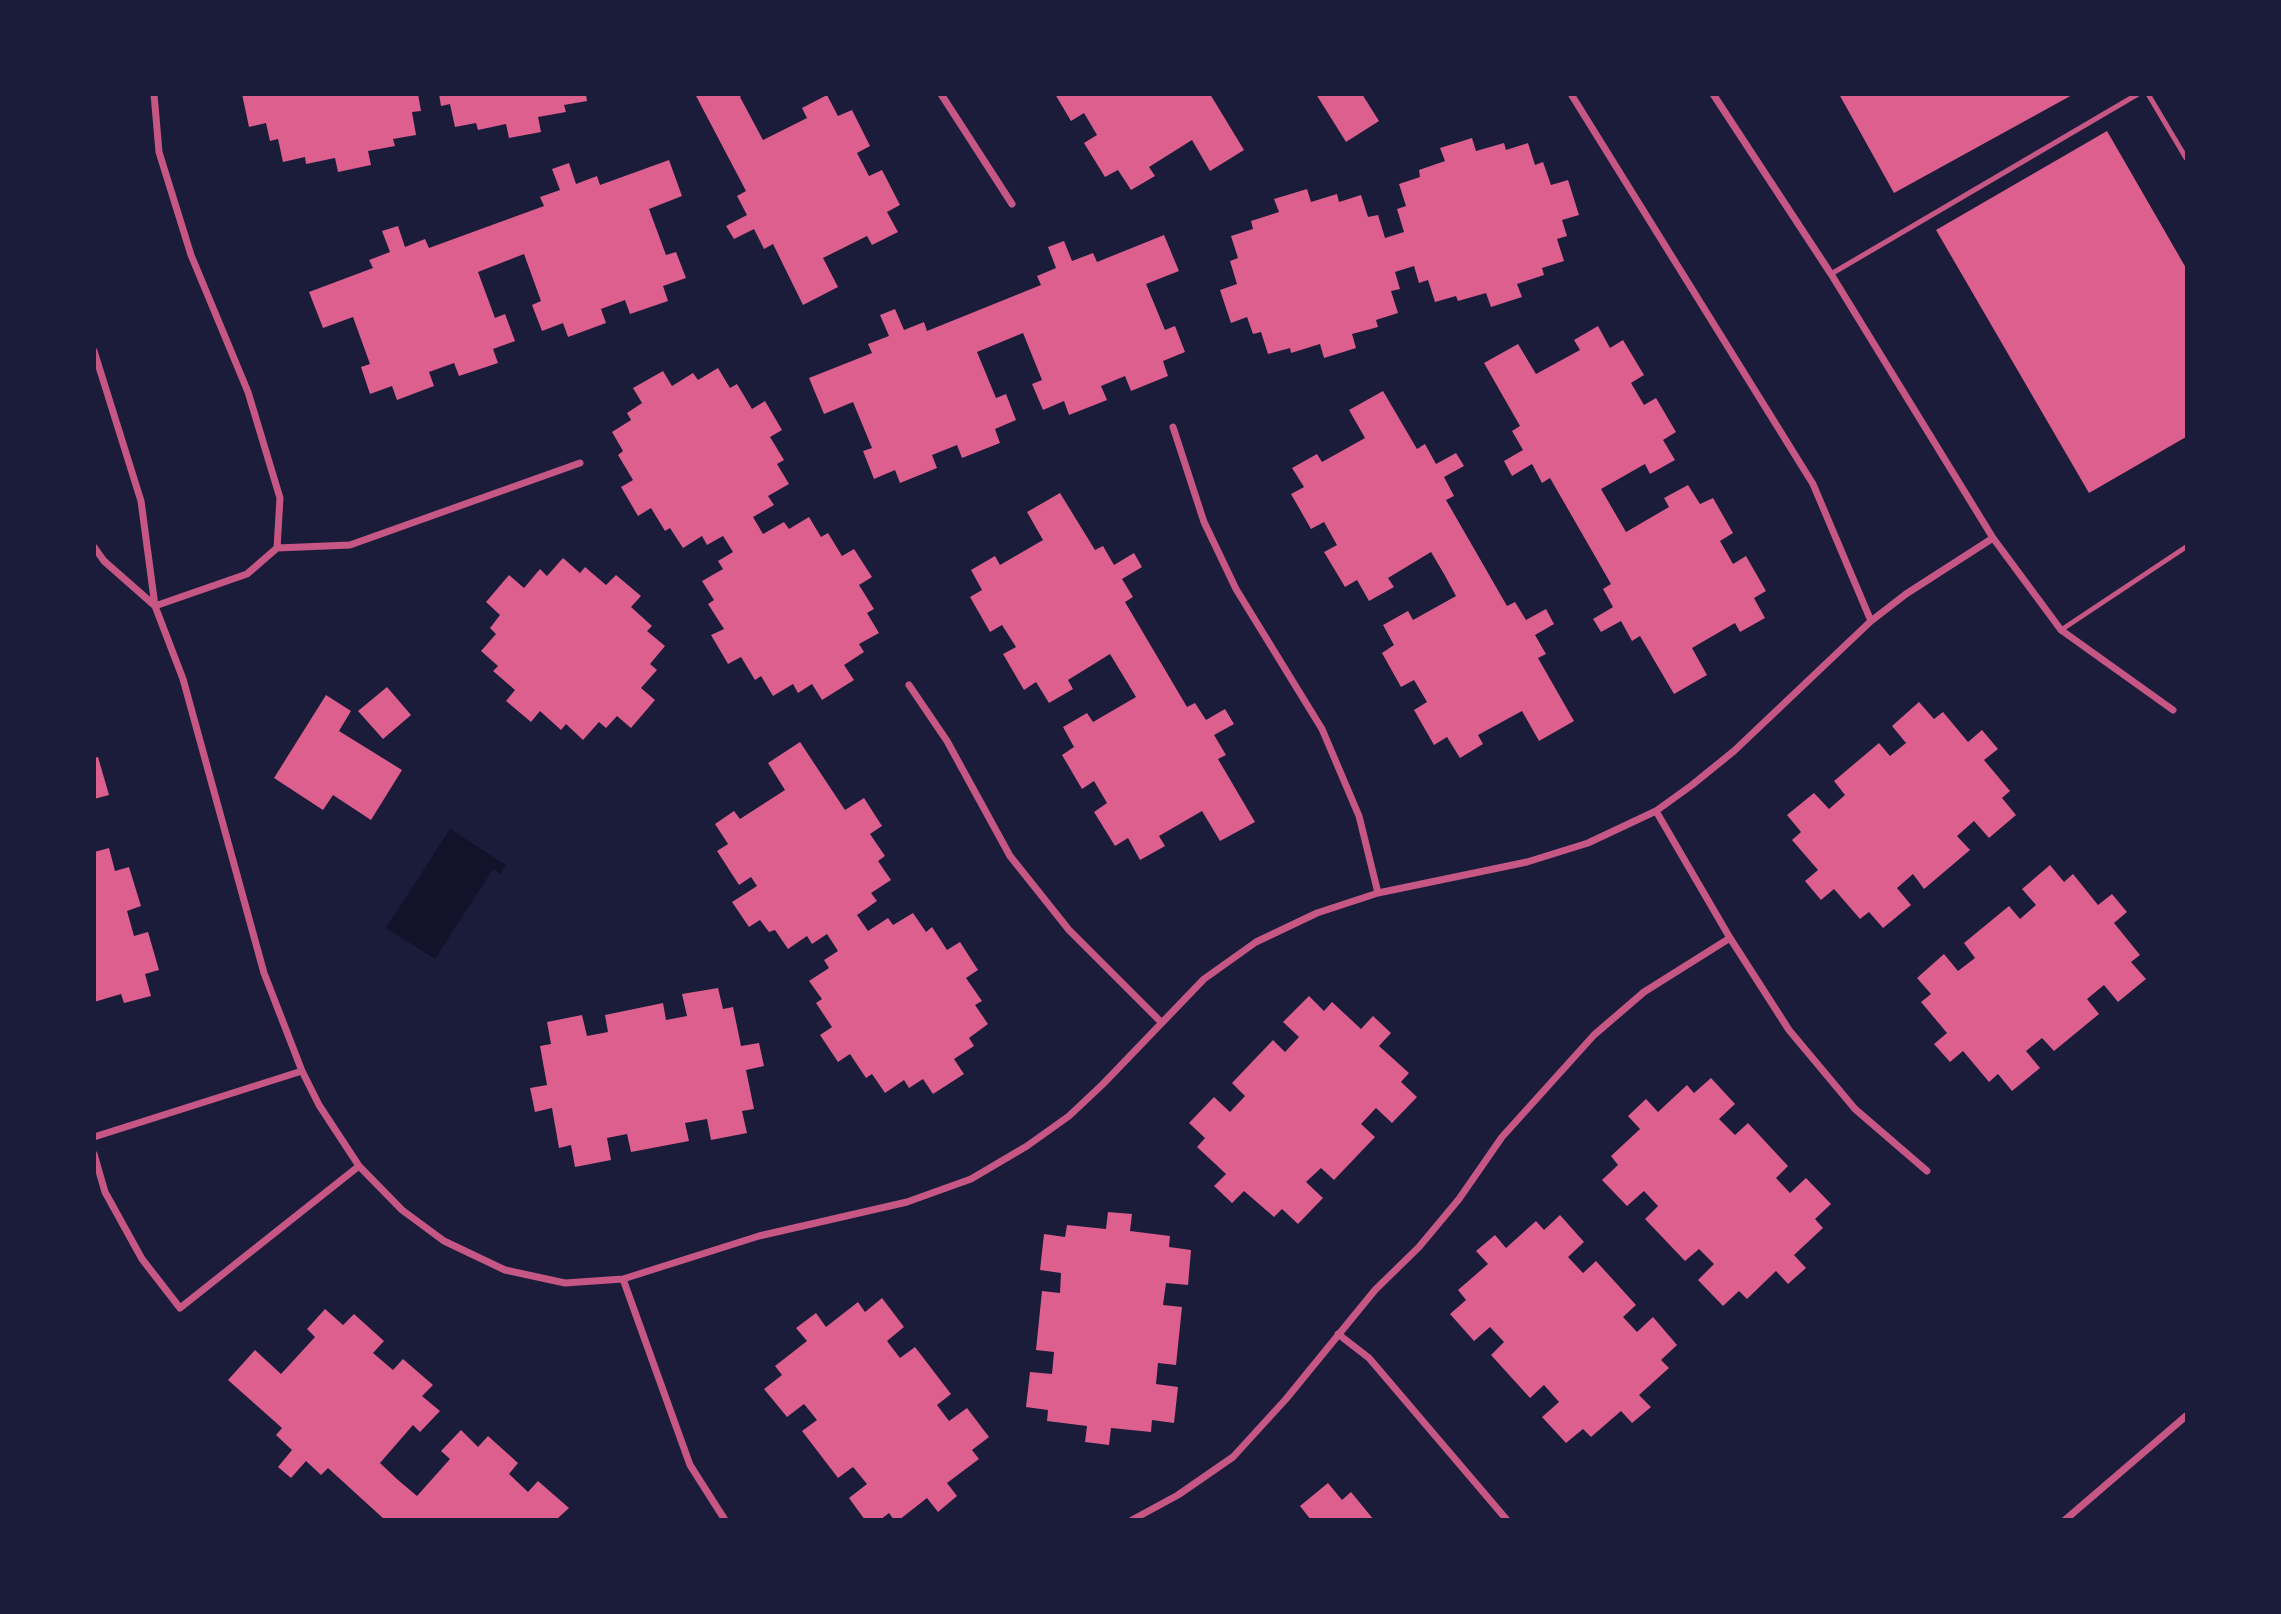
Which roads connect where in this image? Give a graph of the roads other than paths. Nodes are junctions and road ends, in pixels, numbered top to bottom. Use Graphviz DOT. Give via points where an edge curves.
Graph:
graph roads {
  1 [pos="154,94"];
  2 [pos="941,94"];
  3 [pos="1571,94"];
  4 [pos="1713,94"];
  5 [pos="2138,94"];
  6 [pos="2148,94"];
  7 [pos="2186,158"];
  8 [pos="1012,204"];
  9 [pos="1831,274"];
  10 [pos="94,351"];
  11 [pos="1173,427"];
  12 [pos="580,463"];
  13 [pos="1993,538"];
  14 [pos="94,547"];
  15 [pos="2186,547"];
  16 [pos="277,548"];
  17 [pos="155,606"];
  18 [pos="1871,621"];
  19 [pos="2061,630"];
  20 [pos="909,685"];
  21 [pos="2173,710"];
  22 [pos="1656,811"];
  23 [pos="1378,893"];
  24 [pos="1730,938"];
  25 [pos="1161,1022"];
  26 [pos="302,1071"];
  27 [pos="94,1137"];
  28 [pos="94,1154"];
  29 [pos="359,1166"];
  30 [pos="1927,1171"];
  31 [pos="623,1279"];
  32 [pos="1338,1334"];
  33 [pos="2186,1416"];
  34 [pos="725,1520"];
  35 [pos="1132,1520"];
  36 [pos="1507,1520"];
  37 [pos="2065,1520"];
  1 -- 16 [label="street" via="159,152 191,255 248,392 280,498"];
  2 -- 8 [label="street"];
  3 -- 18 [label="street" via="1813,485"];
  4 -- 9 [label="street"];
  5 -- 9 [label="lane"];
  6 -- 7 [label="lane"];
  9 -- 13 [label="street"];
  10 -- 17 [label="street" via="141,501"];
  11 -- 23 [label="street" via="1204,522 1236,589 1322,729 1359,816"];
  12 -- 16 [label="street" via="350,545"];
  13 -- 18 [label="street"];
  13 -- 19 [label="street"];
  14 -- 17 [label="street"];
  15 -- 19 [label="lane"];
  16 -- 17 [label="street" via="247,574"];
  17 -- 26 [label="street" via="183,678 264,973"];
  18 -- 22 [label="street" via="1734,751"];
  19 -- 21 [label="street"];
  20 -- 25 [label="street" via="947,741 1010,856 1069,930"];
  22 -- 23 [label="street" via="1588,843 1527,862"];
  22 -- 24 [label="street"];
  23 -- 25 [label="street" via="1317,913 1256,942 1204,979"];
  24 -- 30 [label="street" via="1789,1030 1855,1109"];
  24 -- 32 [label="street" via="1644,992 1594,1035 1502,1137 1419,1247"];
  25 -- 31 [label="street" via="1069,1116 971,1180 907,1202 759,1236"];
  26 -- 27 [label="street"];
  26 -- 29 [label="street"];
  28 -- 29 [label="street" via="106,1192 142,1259 180,1308"];
  29 -- 31 [label="street" via="402,1210 444,1241 505,1270 565,1283"];
  31 -- 34 [label="street" via="690,1465"];
  32 -- 35 [label="street" via="1233,1457"];
  32 -- 36 [label="street" via="1369,1357"];
  33 -- 37 [label="street"];
}
